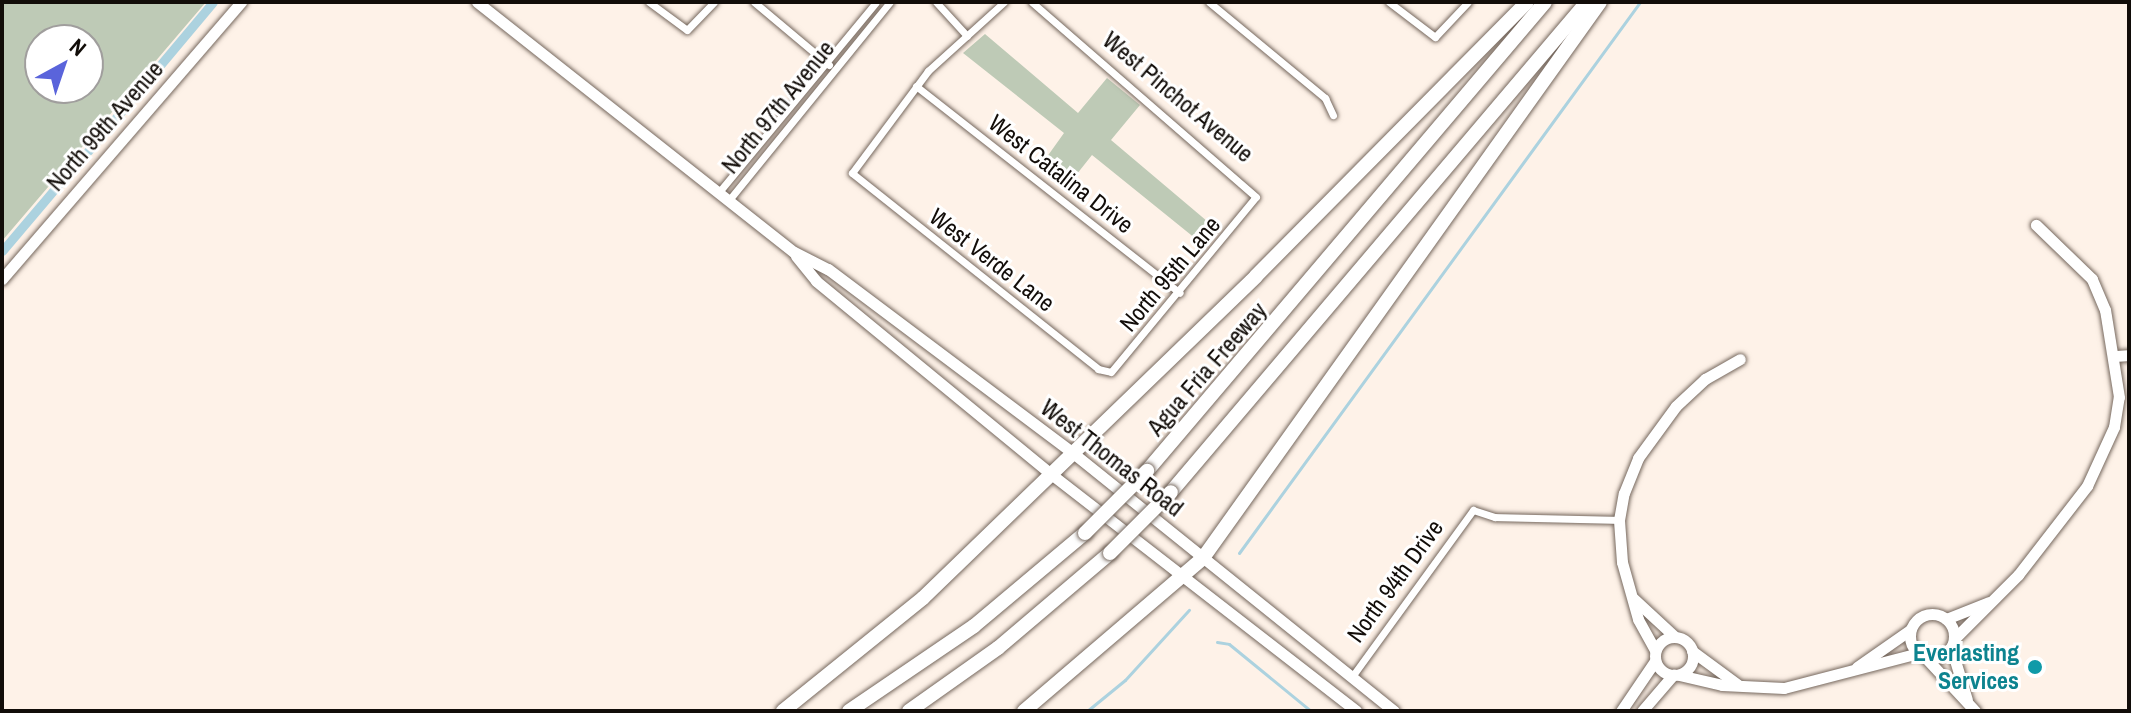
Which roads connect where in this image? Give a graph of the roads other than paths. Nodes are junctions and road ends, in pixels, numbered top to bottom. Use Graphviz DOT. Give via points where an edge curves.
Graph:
graph roads {
  1 [pos="241,2"];
  2 [pos="477,2"];
  3 [pos="649,2"];
  4 [pos="714,2"];
  5 [pos="754,2"];
  6 [pos="876,2"];
  7 [pos="890,2"];
  8 [pos="936,2"];
  9 [pos="1004,2"];
  10 [pos="1032,2"];
  11 [pos="1209,2"];
  12 [pos="1389,2"];
  13 [pos="1468,2"];
  14 [pos="1527,2"];
  15 [pos="1545,2"];
  16 [pos="1587,2"];
  17 [pos="1600,2"];
  18 [pos="967,36"];
  19 [pos="827,63"];
  20 [pos="834,69"];
  21 [pos="916,86"];
  22 [pos="1333,115"];
  23 [pos="719,192"];
  24 [pos="1256,197"];
  25 [pos="729,200"];
  26 [pos="2036,225"];
  27 [pos="794,252"];
  28 [pos="2,279"];
  29 [pos="1180,293"];
  30 [pos="2129,355"];
  31 [pos="2115,356"];
  32 [pos="1740,359"];
  33 [pos="1111,372"];
  34 [pos="1073,453"];
  35 [pos="1051,474"];
  36 [pos="1619,520"];
  37 [pos="1203,558"];
  38 [pos="1184,578"];
  39 [pos="1634,599"];
  40 [pos="1989,602"];
  41 [pos="1946,619"];
  42 [pos="1910,630"];
  43 [pos="1675,637"];
  44 [pos="1952,643"];
  45 [pos="1692,651"];
  46 [pos="1921,655"];
  47 [pos="1655,656"];
  48 [pos="1857,667"];
  49 [pos="1681,676"];
  50 [pos="1351,678"];
  51 [pos="1737,684"];
  52 [pos="1653,696"];
  53 [pos="1967,700"];
  54 [pos="1390,710"];
  55 [pos="1623,710"];
  56 [pos="783,711"];
  57 [pos="849,711"];
  58 [pos="909,711"];
  59 [pos="1024,711"];
  60 [pos="1356,711"];
  61 [pos="1642,711"];
  62 [pos="1975,711"];
  1 -- 28 [label="main road, North 99th Avenue"];
  2 -- 23 [label="main road, West Thomas Road"];
  3 -- 4 [label="street" via="687,30"];
  5 -- 19 [label="street"];
  6 -- 19 [label="street, North 97th Avenue"];
  7 -- 20 [label="street, North 97th Avenue"];
  8 -- 18 [label="street"];
  9 -- 18 [label="street"];
  10 -- 24 [label="street, West Pinchot Avenue"];
  11 -- 22 [label="street" via="1325,98"];
  12 -- 13 [label="street" via="1435,37"];
  14 -- 34 [label="highway"];
  15 -- 57 [label="highway, Agua Fria Freeway, bridge" via="1147,471 1085,533 974,626"];
  16 -- 58 [label="highway, bridge" via="1171,492 1110,553 998,648"];
  17 -- 37 [label="highway"];
  18 -- 21 [label="street"];
  19 -- 20 [label="street"];
  19 -- 23 [label="street, North 97th Avenue"];
  20 -- 25 [label="street, North 97th Avenue"];
  21 -- 29 [label="street, West Catalina Drive"];
  21 -- 33 [label="street, West Verde Lane" via="852,173 1098,369"];
  23 -- 25 [label="main road, West Thomas Road"];
  24 -- 29 [label="street, North 95th Lane"];
  25 -- 27 [label="main road, West Thomas Road"];
  26 -- 31 [label="main road" via="2092,279"];
  27 -- 34 [label="main road, West Thomas Road" via="828,269"];
  27 -- 35 [label="main road, West Thomas Road" via="816,281"];
  29 -- 33 [label="street, North 95th Lane"];
  30 -- 31 [label="main road"];
  31 -- 40 [label="main road" via="2119,397 2104,458 2029,561"];
  32 -- 36 [label="main road" via="1694,387 1658,429 1632,470"];
  34 -- 35 [label="highway"];
  34 -- 37 [label="main road, West Thomas Road"];
  35 -- 38 [label="main road, West Thomas Road"];
  35 -- 56 [label="highway" via="900,618"];
  36 -- 39 [label="main road" via="1620,550"];
  36 -- 50 [label="street, North 94th Drive" via="1495,517 1473,510"];
  37 -- 38 [label="highway"];
  37 -- 50 [label="main road, West Thomas Road"];
  38 -- 59 [label="highway"];
  38 -- 60 [label="main road, West Thomas Road"];
  39 -- 43 [label="main road"];
  39 -- 47 [label="main road"];
  40 -- 41 [label="main road"];
  40 -- 44 [label="main road"];
  41 -- 42 [label="main road" via="1922,616"];
  41 -- 44 [label="main road"];
  42 -- 46 [label="main road"];
  42 -- 48 [label="main road"];
  43 -- 45 [label="main road"];
  43 -- 47 [label="main road" via="1663,640"];
  44 -- 46 [label="main road" via="1940,657"];
  44 -- 53 [label="main road"];
  45 -- 49 [label="main road" via="1689,668"];
  45 -- 51 [label="main road"];
  46 -- 48 [label="main road"];
  46 -- 53 [label="main road"];
  47 -- 49 [label="main road"];
  47 -- 55 [label="main road"];
  48 -- 51 [label="main road" via="1800,686"];
  49 -- 51 [label="main road"];
  49 -- 52 [label="main road"];
  49 -- 52 [label="main road"];
  50 -- 54 [label="main road, West Thomas Road"];
  52 -- 61 [label="main road"];
  53 -- 62 [label="main road"];
}
